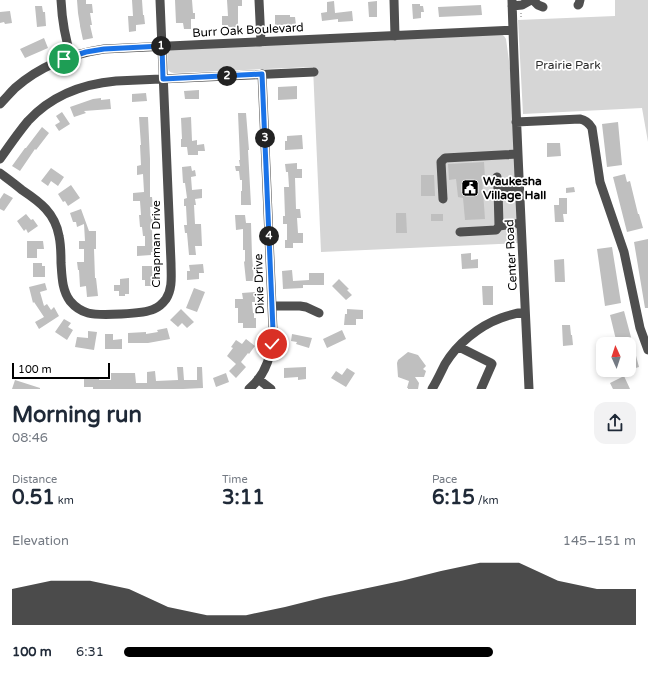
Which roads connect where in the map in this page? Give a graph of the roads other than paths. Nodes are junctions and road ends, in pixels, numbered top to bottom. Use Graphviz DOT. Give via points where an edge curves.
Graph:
graph roads {
  1 [pos="61,0"];
  2 [pos="160,0"];
  3 [pos="259,0"];
  4 [pos="394,0"];
  5 [pos="532,0"];
  6 [pos="512,3"];
  7 [pos="543,7"];
  8 [pos="513,30"];
  9 [pos="395,36"];
  10 [pos="261,42"];
  11 [pos="162,46"];
  12 [pos="71,56"];
  13 [pos="314,72"];
  14 [pos="262,74"];
  15 [pos="163,79"];
  16 [pos="0,104"];
  17 [pos="516,122"];
  18 [pos="518,154"];
  19 [pos="0,159"];
  20 [pos="0,173"];
  21 [pos="497,178"];
  22 [pos="520,188"];
  23 [pos="498,189"];
  24 [pos="442,198"];
  25 [pos="521,223"];
  26 [pos="499,226"];
  27 [pos="460,232"];
  28 [pos="272,306"];
  29 [pos="526,312"];
  30 [pos="319,313"];
  31 [pos="458,347"];
  32 [pos="648,350"];
  33 [pos="258,379"];
  34 [pos="249,389"];
  35 [pos="271,389"];
  36 [pos="432,389"];
  37 [pos="481,389"];
  38 [pos="529,389"];
  1 -- 12 [label="street" via="62,21"];
  2 -- 11 [label="street, Chapman Drive"];
  3 -- 10 [label="street"];
  4 -- 9 [label="street"];
  5 -- 6 [label="street" via="522,5"];
  5 -- 7 [label="street"];
  6 -- 8 [label="street, Center Road"];
  8 -- 9 [label="street, Burr Oak Boulevard"];
  8 -- 17 [label="street, Center Road"];
  9 -- 10 [label="street, Burr Oak Boulevard"];
  10 -- 11 [label="street, Burr Oak Boulevard"];
  11 -- 12 [label="street, Burr Oak Boulevard" via="104,49"];
  11 -- 15 [label="street, Chapman Drive"];
  12 -- 16 [label="street, Burr Oak Boulevard" via="29,77"];
  13 -- 14 [label="street"];
  14 -- 15 [label="street"];
  14 -- 28 [label="street, Dixie Drive"];
  15 -- 19 [label="street" via="102,82 71,91 46,105 33,116"];
  15 -- 20 [label="street, Chapman Drive" via="171,284 167,296 155,308 144,312 96,314 88,313 72,303 63,286 56,224 38,201"];
  17 -- 18 [label="street, Center Road"];
  17 -- 32 [label="street" via="580,119 592,128 600,182 624,252 640,328"];
  18 -- 22 [label="street, Center Road"];
  18 -- 24 [label="street" via="445,158 441,162"];
  21 -- 23 [label="street"];
  22 -- 23 [label="street"];
  22 -- 25 [label="street, Center Road"];
  23 -- 26 [label="street"];
  25 -- 26 [label="street"];
  25 -- 29 [label="street, Center Road"];
  26 -- 27 [label="street" via="496,230"];
  28 -- 30 [label="street" via="300,306"];
  28 -- 33 [label="street, Dixie Drive" via="272,344 269,359"];
  29 -- 31 [label="street" via="512,314 484,326"];
  29 -- 38 [label="street, Center Road"];
  31 -- 36 [label="street"];
  31 -- 37 [label="street" via="491,362"];
  33 -- 34 [label="street, Dixie Drive"];
  33 -- 35 [label="street"];
}
